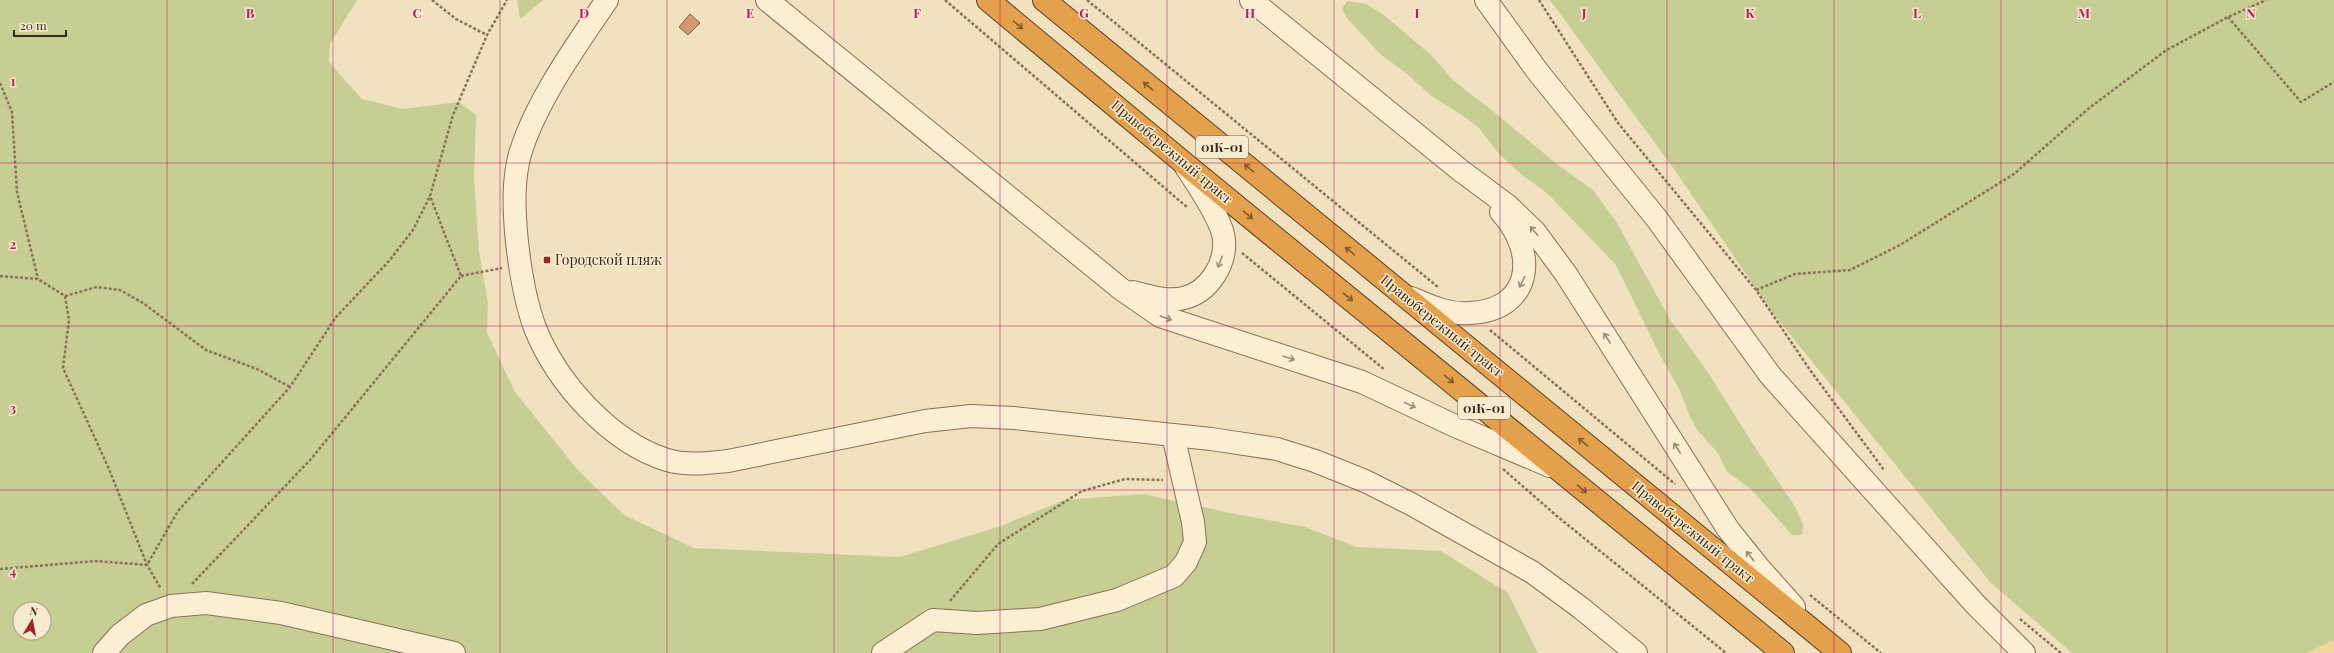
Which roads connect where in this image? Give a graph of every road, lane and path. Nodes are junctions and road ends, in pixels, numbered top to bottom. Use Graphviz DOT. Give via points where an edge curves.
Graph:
graph roads {
  1 [pos="432,0"];
  2 [pos="507,0"];
  3 [pos="606,0"];
  4 [pos="767,0"];
  5 [pos="945,0"];
  6 [pos="988,0"];
  7 [pos="1044,0"];
  8 [pos="1251,0"];
  9 [pos="1486,0"];
  10 [pos="1539,0"];
  11 [pos="2266,0"];
  12 [pos="2228,17"];
  13 [pos="487,35"];
  14 [pos="2334,82"];
  15 [pos="0,83"];
  16 [pos="1185,164"];
  17 [pos="1460,170"];
  18 [pos="430,196"];
  19 [pos="1194,213"];
  20 [pos="1224,239"];
  21 [pos="505,268"];
  22 [pos="0,276"];
  23 [pos="461,276"];
  24 [pos="38,278"];
  25 [pos="1121,289"];
  26 [pos="1756,290"];
  27 [pos="1402,293"];
  28 [pos="65,296"];
  29 [pos="1391,375"];
  30 [pos="290,387"];
  31 [pos="1173,435"];
  32 [pos="1499,466"];
  33 [pos="1559,470"];
  34 [pos="1884,472"];
  35 [pos="1184,481"];
  36 [pos="147,565"];
  37 [pos="0,569"];
  38 [pos="171,606"];
  39 [pos="2018,618"];
  40 [pos="933,620"];
  41 [pos="1821,638"];
  42 [pos="104,653"];
  43 [pos="454,653"];
  44 [pos="883,653"];
  45 [pos="1636,653"];
  46 [pos="1726,653"];
  47 [pos="1783,653"];
  48 [pos="1840,653"];
  49 [pos="2024,653"];
  50 [pos="2061,653"];
  1 -- 13 [label="path" via="456,19"];
  2 -- 13 [label="path"];
  3 -- 31 [label="street" via="565,63 531,125 520,154 514,187 519,265 536,328 555,364 594,416 643,451 668,460 694,464 728,461 925,421 971,416 1014,418"];
  4 -- 25 [label="street"];
  5 -- 19 [label="path"];
  6 -- 16 [label="highway, Правобережный тракт / 01К-01, one-way"];
  27 -- 7 [label="highway, Правобережный тракт / 01К-01, one-way"];
  8 -- 17 [label="street"];
  9 -- 49 [label="street" via="1538,72 1657,218 1770,375 1970,599"];
  10 -- 26 [label="path" via="1618,123"];
  11 -- 12 [label="path"];
  12 -- 14 [label="path" via="2301,102"];
  12 -- 26 [label="path" via="2165,51 2088,109 2014,174 1900,245 1850,270 1795,274"];
  13 -- 18 [label="path" via="453,115"];
  15 -- 24 [label="path" via="12,112 17,192"];
  16 -- 20 [label="street" via="1214,213"];
  16 -- 33 [label="highway, Правобережный тракт / 01К-01, one-way"];
  17 -- 27 [label="street, one-way" via="1513,225 1525,255 1525,276 1515,295 1498,308 1470,313 1438,310"];
  41 -- 17 [label="street, one-way" via="1760,569 1728,528 1566,274 1535,232 1507,205"];
  18 -- 23 [label="path"];
  18 -- 30 [label="path" via="413,230 336,317"];
  20 -- 25 [label="street, one-way" via="1222,262 1206,287 1184,298 1157,298"];
  20 -- 29 [label="path"];
  21 -- 23 [label="path"];
  22 -- 24 [label="path"];
  23 -- 38 [label="path" via="311,459"];
  24 -- 28 [label="path"];
  25 -- 33 [label="street, one-way" via="1160,316 1362,382 1453,425"];
  26 -- 34 [label="path"];
  41 -- 27 [label="highway, Правобережный тракт / 01К-01, one-way"];
  28 -- 30 [label="path" via="97,287 120,290 143,303 206,350 257,369"];
  28 -- 36 [label="path" via="69,320 63,368 109,469"];
  30 -- 36 [label="path" via="178,511"];
  31 -- 35 [label="street"];
  31 -- 45 [label="street" via="1278,449 1365,481 1532,572 1582,608"];
  32 -- 46 [label="path"];
  33 -- 47 [label="highway, Правобережный тракт / 01К-01, one-way"];
  35 -- 40 [label="path" via="1125,479 1082,491 998,544"];
  35 -- 40 [label="street" via="1195,542 1186,562 1174,576 1117,600 1040,619 977,623"];
  36 -- 37 [label="path" via="96,561"];
  36 -- 38 [label="path"];
  38 -- 42 [label="street" via="146,615 120,635"];
  38 -- 43 [label="street" via="206,603 281,613"];
  39 -- 50 [label="path"];
  40 -- 44 [label="street"];
  41 -- 48 [label="highway, Правобережный тракт / 01К-01"];
}
